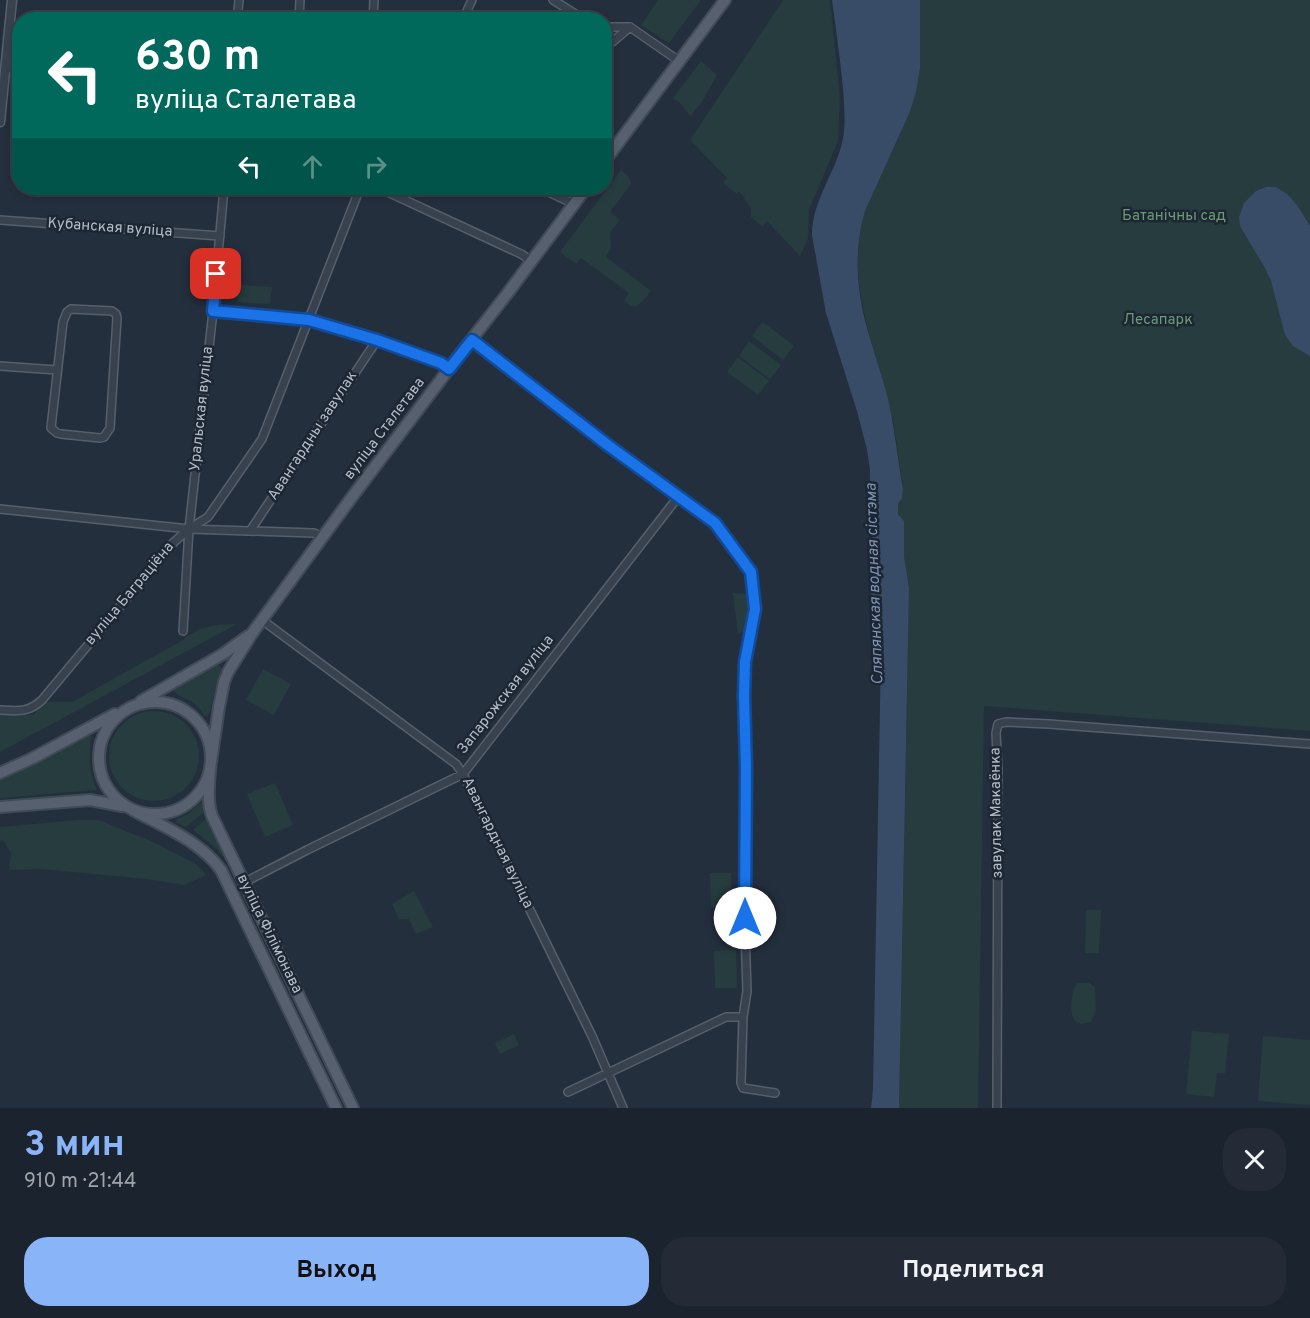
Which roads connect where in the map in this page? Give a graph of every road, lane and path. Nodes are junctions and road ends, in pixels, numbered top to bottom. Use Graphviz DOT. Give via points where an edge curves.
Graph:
graph roads {
  1 [pos="12,0"];
  2 [pos="553,0"];
  3 [pos="725,0"];
  4 [pos="572,12"];
  5 [pos="612,27"];
  6 [pos="630,27"];
  7 [pos="612,42"];
  8 [pos="679,61"];
  9 [pos="5,68"];
  10 [pos="12,68"];
  11 [pos="0,122"];
  12 [pos="612,151"];
  13 [pos="223,195"];
  14 [pos="357,195"];
  15 [pos="394,195"];
  16 [pos="555,195"];
  17 [pos="581,195"];
  18 [pos="574,204"];
  19 [pos="0,220"];
  20 [pos="220,236"];
  21 [pos="532,261"];
  22 [pos="213,311"];
  23 [pos="309,320"];
  24 [pos="377,340"];
  25 [pos="472,340"];
  26 [pos="0,366"];
  27 [pos="449,369"];
  28 [pos="57,370"];
  29 [pos="678,497"];
  30 [pos="0,509"];
  31 [pos="189,529"];
  32 [pos="250,531"];
  33 [pos="323,537"];
  34 [pos="262,620"];
  35 [pos="183,631"];
  36 [pos="253,632"];
  37 [pos="134,705"];
  38 [pos="0,710"];
  39 [pos="123,710"];
  40 [pos="1310,744"];
  41 [pos="211,766"];
  42 [pos="0,773"];
  43 [pos="463,774"];
  44 [pos="0,807"];
  45 [pos="130,809"];
  46 [pos="243,883"];
  47 [pos="743,1017"];
  48 [pos="609,1073"];
  49 [pos="568,1092"];
  50 [pos="775,1093"];
  51 [pos="336,1108"];
  52 [pos="353,1108"];
  53 [pos="623,1108"];
  54 [pos="997,1108"];
  1 -- 9 [label="street"];
  2 -- 4 [label="street"];
  3 -- 8 [label="main road"];
  5 -- 6 [label="street"];
  6 -- 7 [label="street"];
  6 -- 8 [label="street"];
  8 -- 12 [label="main road"];
  9 -- 10 [label="street"];
  9 -- 11 [label="street"];
  13 -- 20 [label="street, Уральская вуліца"];
  14 -- 23 [label="street, вуліца Баграціёна"];
  15 -- 21 [label="street"];
  16 -- 18 [label="street"];
  17 -- 18 [label="main road, вуліца Сталетава"];
  18 -- 21 [label="main road, вуліца Сталетава"];
  19 -- 20 [label="street, Кубанская вуліца"];
  20 -- 22 [label="street, Уральская вуліца"];
  21 -- 25 [label="main road, вуліца Сталетава"];
  22 -- 23 [label="street"];
  22 -- 31 [label="street, Уральская вуліца"];
  23 -- 24 [label="street"];
  23 -- 31 [label="street, вуліца Баграціёна" via="262,439 208,518"];
  24 -- 27 [label="street"];
  24 -- 32 [label="street, Авангардны завулак"];
  25 -- 27 [label="main road, вуліца Сталетава"];
  25 -- 29 [label="street"];
  26 -- 28 [label="street"];
  27 -- 33 [label="main road, вуліца Сталетава"];
  28 -- 28 [label="street" via="51,428 60,434 104,437 110,429 116,314 77,309 67,312"];
  29 -- 43 [label="street, Запарожская вуліца"];
  29 -- 47 [label="street" via="715,523 751,572 755,609 745,662 744,696 747,991"];
  30 -- 31 [label="street"];
  31 -- 32 [label="street"];
  31 -- 35 [label="street, Уральская вуліца"];
  31 -- 38 [label="street, вуліца Баграціёна" via="42,700 32,709"];
  32 -- 33 [label="street" via="314,533"];
  33 -- 34 [label="main road, вуліца Сталетава"];
  34 -- 36 [label="main road, вуліца Сталетава"];
  34 -- 43 [label="street, Авангардная вуліца" via="456,764"];
  36 -- 37 [label="main road" via="223,654"];
  36 -- 41 [label="main road" via="224,682"];
  37 -- 39 [label="main road"];
  37 -- 41 [label="main road" via="162,702 188,713 206,735"];
  39 -- 42 [label="main road"];
  39 -- 45 [label="main road" via="102,737 99,760 110,792"];
  40 -- 54 [label="street, завулак Макаёнка" via="1049,724 998,724"];
  41 -- 45 [label="main road" via="200,792 181,807 157,814"];
  41 -- 46 [label="main road, вуліца Філімонава" via="210,810"];
  43 -- 46 [label="street, Запарожская вуліца"];
  43 -- 48 [label="street, Авангардная вуліца"];
  44 -- 45 [label="main road" via="90,800"];
  45 -- 51 [label="main road, вуліца Філімонава" via="190,842 221,870"];
  46 -- 52 [label="main road, вуліца Філімонава"];
  47 -- 48 [label="street" via="726,1017"];
  47 -- 50 [label="street" via="741,1083 744,1088"];
  48 -- 49 [label="street"];
  48 -- 53 [label="street, Авангардная вуліца"];
}
